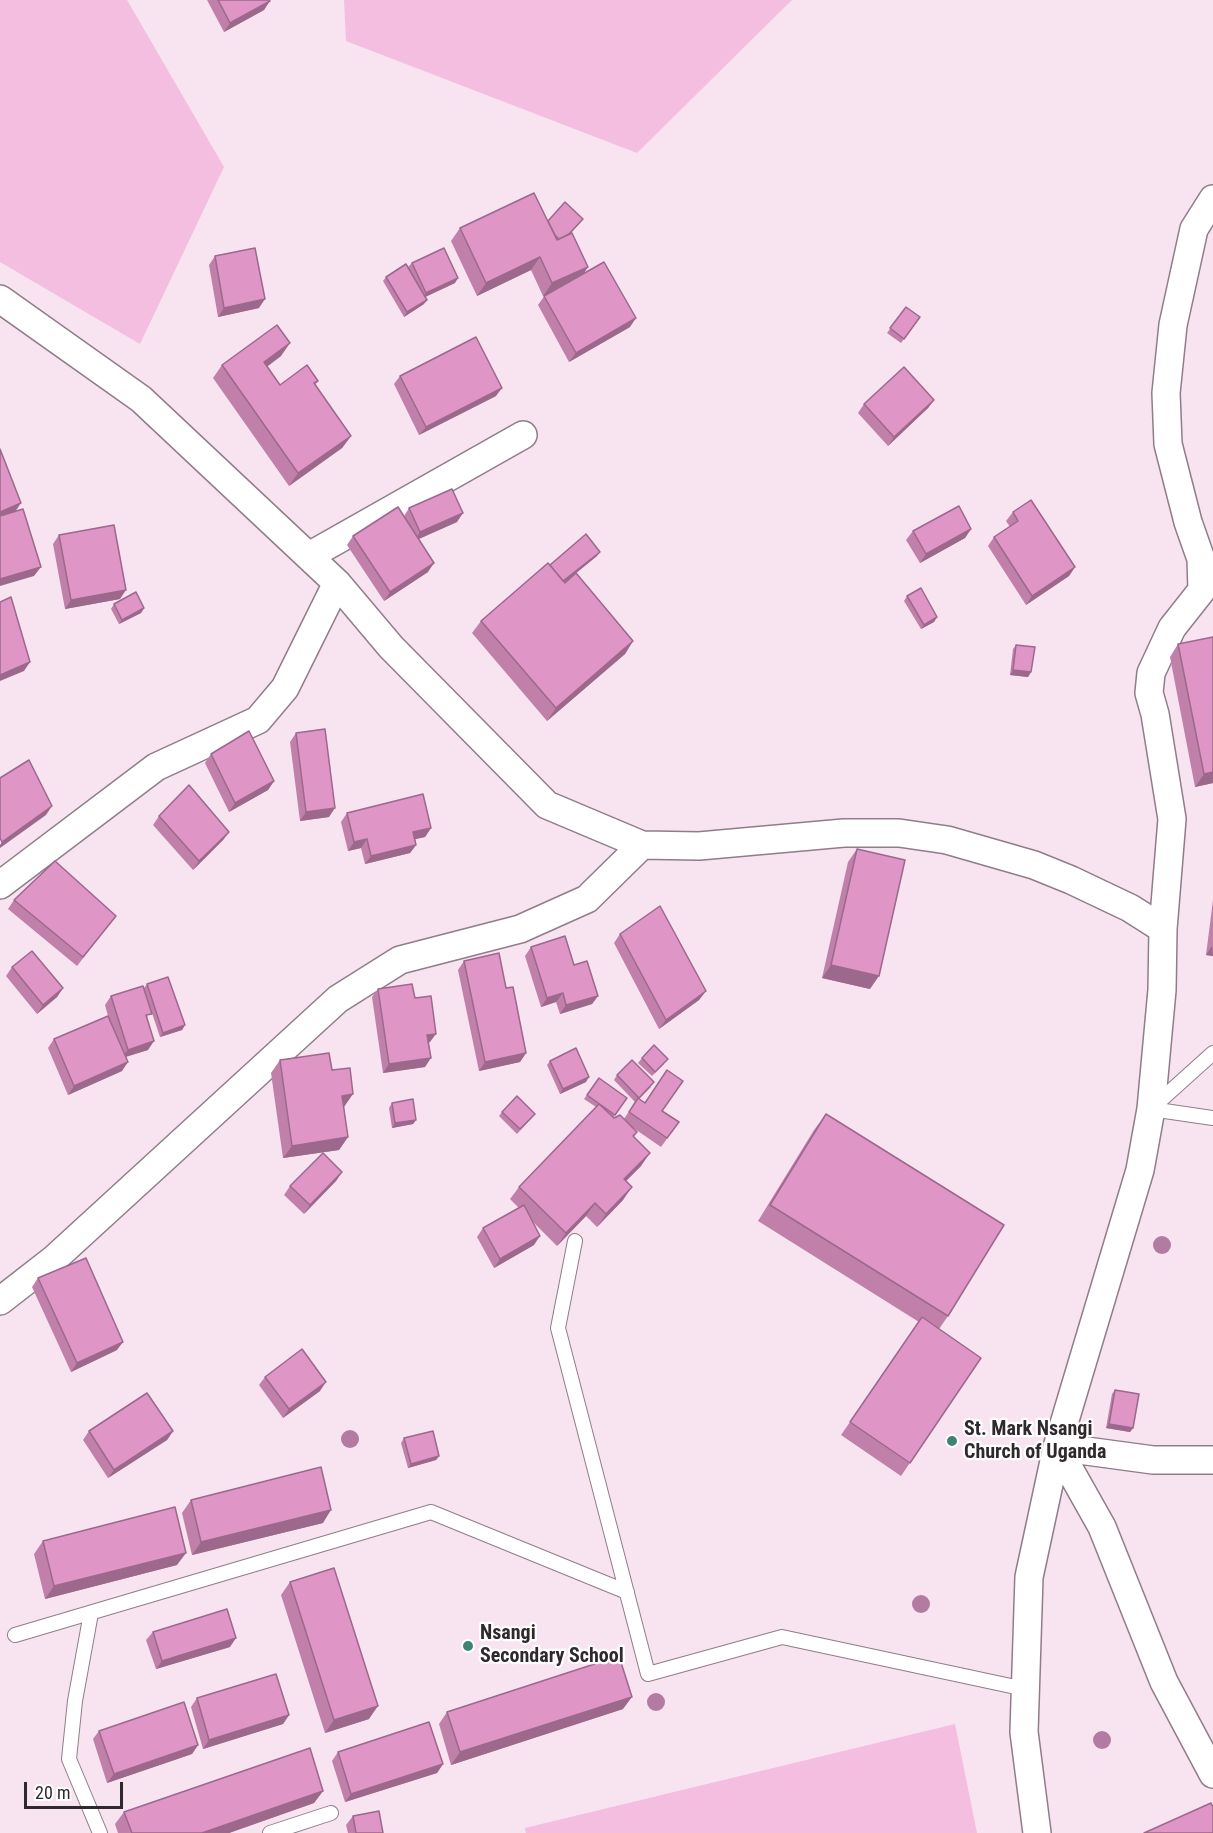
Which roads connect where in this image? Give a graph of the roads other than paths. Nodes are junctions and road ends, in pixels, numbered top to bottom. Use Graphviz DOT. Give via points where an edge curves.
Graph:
graph roads {
  1 [pos="1213,199"];
  2 [pos="0,299"];
  3 [pos="523,435"];
  4 [pos="309,556"];
  5 [pos="337,583"];
  6 [pos="1208,590"];
  7 [pos="642,845"];
  8 [pos="0,885"];
  9 [pos="1163,929"];
  10 [pos="1213,1053"];
  11 [pos="1151,1108"];
  12 [pos="1213,1118"];
  13 [pos="575,1241"];
  14 [pos="0,1301"];
  15 [pos="1057,1447"];
  16 [pos="1213,1460"];
  17 [pos="627,1592"];
  18 [pos="91,1613"];
  19 [pos="15,1635"];
  20 [pos="1025,1689"];
  21 [pos="1213,1774"];
  22 [pos="331,1813"];
  23 [pos="100,1833"];
  24 [pos="270,1833"];
  25 [pos="1037,1833"];
  1 -- 6 [label="street" via="1194,229 1173,325 1166,393 1168,444"];
  2 -- 4 [label="street" via="141,399"];
  3 -- 4 [label="street"];
  4 -- 5 [label="street"];
  5 -- 7 [label="street" via="399,655 547,805"];
  5 -- 8 [label="street" via="285,688 258,720 156,767"];
  6 -- 9 [label="street" via="1172,628 1151,673 1149,693 1172,819"];
  7 -- 9 [label="street" via="699,846 844,833 899,833 948,840 1071,880 1130,908"];
  7 -- 14 [label="street" via="587,898 520,929 399,960 338,999 54,1259"];
  9 -- 11 [label="street" via="1162,990"];
  10 -- 11 [label="lane"];
  11 -- 12 [label="lane"];
  11 -- 15 [label="street" via="1140,1170"];
  13 -- 17 [label="lane" via="558,1328"];
  15 -- 16 [label="street" via="1153,1460"];
  15 -- 20 [label="street" via="1029,1577"];
  15 -- 21 [label="street" via="1102,1527 1164,1682"];
  17 -- 18 [label="lane" via="431,1512"];
  17 -- 20 [label="lane" via="648,1674 783,1637"];
  18 -- 19 [label="lane"];
  18 -- 23 [label="lane" via="69,1759"];
  20 -- 25 [label="street" via="1024,1732"];
  22 -- 24 [label="lane"];
}
